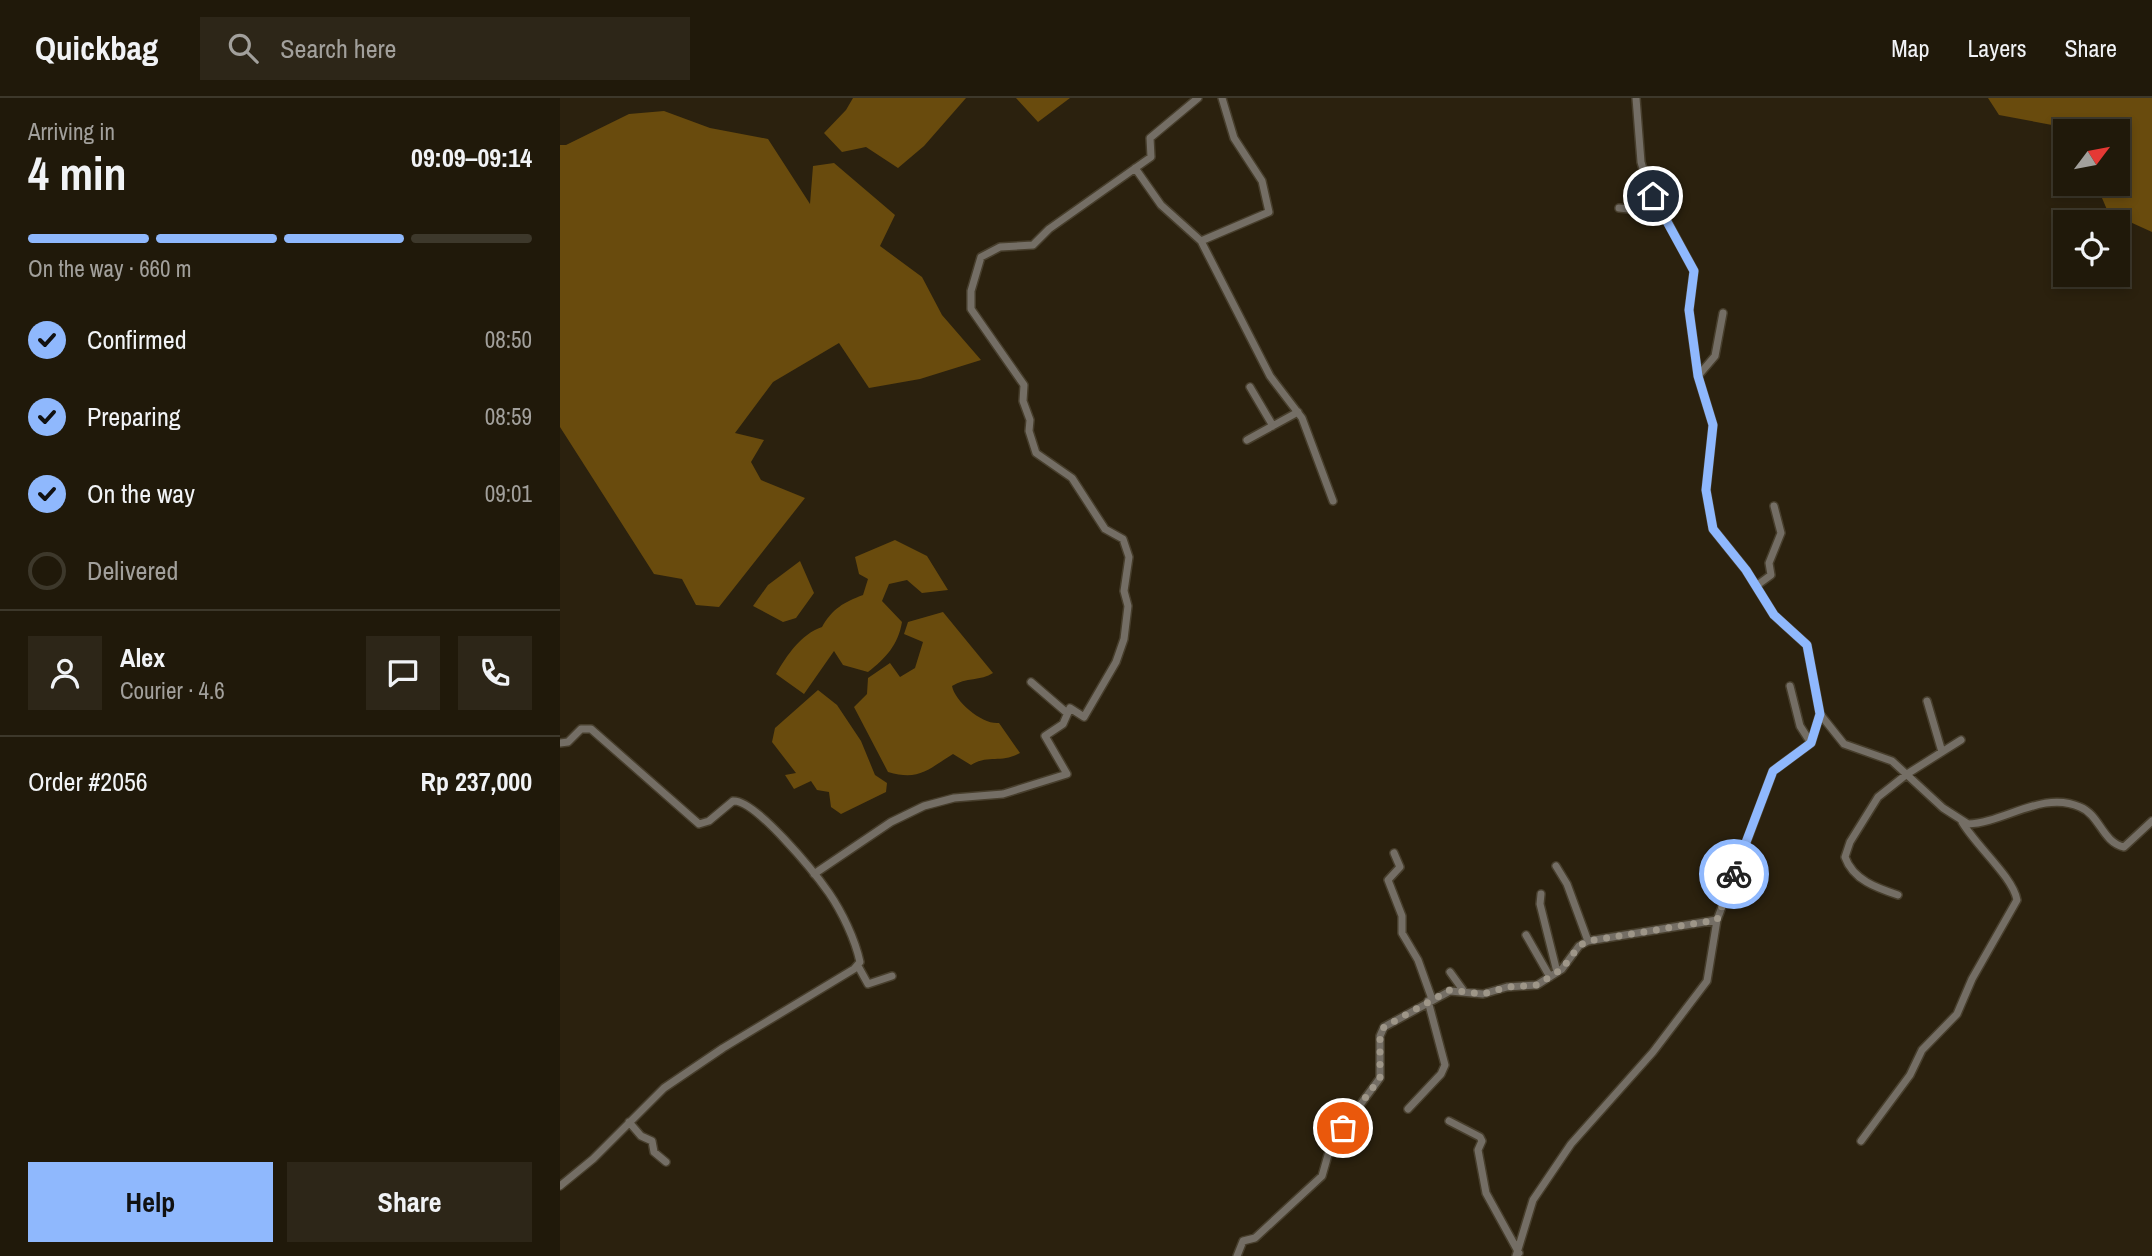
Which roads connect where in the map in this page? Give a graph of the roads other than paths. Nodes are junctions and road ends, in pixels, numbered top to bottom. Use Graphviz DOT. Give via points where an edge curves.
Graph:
graph roads {
  1 [pos="1198,98"];
  2 [pos="1222,98"];
  3 [pos="1636,98"];
  4 [pos="1135,168"];
  5 [pos="1653,196"];
  6 [pos="1619,208"];
  7 [pos="1201,241"];
  8 [pos="1723,313"];
  9 [pos="1698,376"];
  10 [pos="1250,387"];
  11 [pos="1298,412"];
  12 [pos="1273,426"];
  13 [pos="1247,440"];
  14 [pos="1333,501"];
  15 [pos="1774,506"];
  16 [pos="1756,586"];
  17 [pos="1031,682"];
  18 [pos="1790,686"];
  19 [pos="1927,701"];
  20 [pos="1068,713"];
  21 [pos="1820,714"];
  22 [pos="1961,740"];
  23 [pos="560,743"];
  24 [pos="1811,743"];
  25 [pos="1942,752"];
  26 [pos="1907,774"];
  27 [pos="1962,821"];
  28 [pos="2152,821"];
  29 [pos="1394,852"];
  30 [pos="1556,866"];
  31 [pos="814,874"];
  32 [pos="1541,894"];
  33 [pos="1898,895"];
  34 [pos="1717,920"];
  35 [pos="1526,935"];
  36 [pos="1588,941"];
  37 [pos="858,966"];
  38 [pos="1450,972"];
  39 [pos="1553,975"];
  40 [pos="892,976"];
  41 [pos="1463,990"];
  42 [pos="1430,1000"];
  43 [pos="1408,1109"];
  44 [pos="1449,1121"];
  45 [pos="629,1122"];
  46 [pos="1861,1141"];
  47 [pos="666,1162"];
  48 [pos="560,1186"];
  49 [pos="1517,1255"];
  50 [pos="1237,1256"];
  1 -- 4 [label="street" via="1150,138 1152,155"];
  2 -- 7 [label="street" via="1234,138 1261,179 1270,211"];
  3 -- 5 [label="street" via="1641,162"];
  4 -- 7 [label="street" via="1161,205"];
  4 -- 20 [label="street" via="1033,245 1000,247 981,257 971,292 972,310 1024,385 1023,401 1036,453 1072,478 1105,529 1123,539 1129,557 1124,639 1116,662 1084,717 1070,708"];
  5 -- 6 [label="street" via="1629,209"];
  5 -- 9 [label="street" via="1694,271 1689,310"];
  7 -- 11 [label="street" via="1270,376"];
  8 -- 9 [label="street" via="1715,356"];
  9 -- 16 [label="street" via="1713,425 1706,490 1713,529"];
  10 -- 12 [label="street"];
  11 -- 12 [label="street"];
  11 -- 14 [label="street"];
  12 -- 13 [label="street"];
  15 -- 16 [label="street" via="1781,537 1769,563 1771,575"];
  16 -- 21 [label="street" via="1774,615 1807,645"];
  17 -- 20 [label="street"];
  18 -- 24 [label="street" via="1800,726"];
  19 -- 25 [label="street"];
  20 -- 31 [label="street" via="1063,724 1045,736 1065,775 1003,794 954,797 924,806 891,822"];
  21 -- 24 [label="street"];
  21 -- 26 [label="street" via="1844,744 1887,758"];
  22 -- 25 [label="street"];
  23 -- 31 [label="street" via="568,742 581,729 591,729 699,824 733,801 742,801"];
  24 -- 34 [label="street" via="1773,771"];
  25 -- 26 [label="street"];
  26 -- 27 [label="street"];
  26 -- 33 [label="street" via="1874,802 1845,857 1867,883"];
  27 -- 28 [label="street" via="1975,824 2023,808 2069,804 2089,812 2110,840 2124,847"];
  27 -- 46 [label="street" via="1979,849 2014,887 2017,900 1957,1014 1922,1050"];
  29 -- 42 [label="street" via="1400,867 1388,880 1402,916 1402,933 1418,960"];
  30 -- 36 [label="street"];
  31 -- 37 [label="street" via="851,936"];
  32 -- 39 [label="street"];
  34 -- 36 [label="street"];
  34 -- 49 [label="street" via="1707,981 1653,1052 1571,1144 1533,1200"];
  35 -- 39 [label="street"];
  36 -- 39 [label="street"];
  37 -- 40 [label="street" via="868,984"];
  37 -- 45 [label="street" via="664,1088"];
  38 -- 41 [label="street"];
  39 -- 41 [label="street" via="1537,985 1483,994"];
  41 -- 42 [label="street" via="1450,990"];
  42 -- 43 [label="street" via="1445,1065"];
  42 -- 50 [label="street" via="1382,1029 1380,1078 1343,1128 1320,1180 1255,1238 1243,1241"];
  44 -- 49 [label="street" via="1480,1137 1486,1193"];
  45 -- 47 [label="street" via="652,1141 653,1152"];
  45 -- 48 [label="street"];
}
